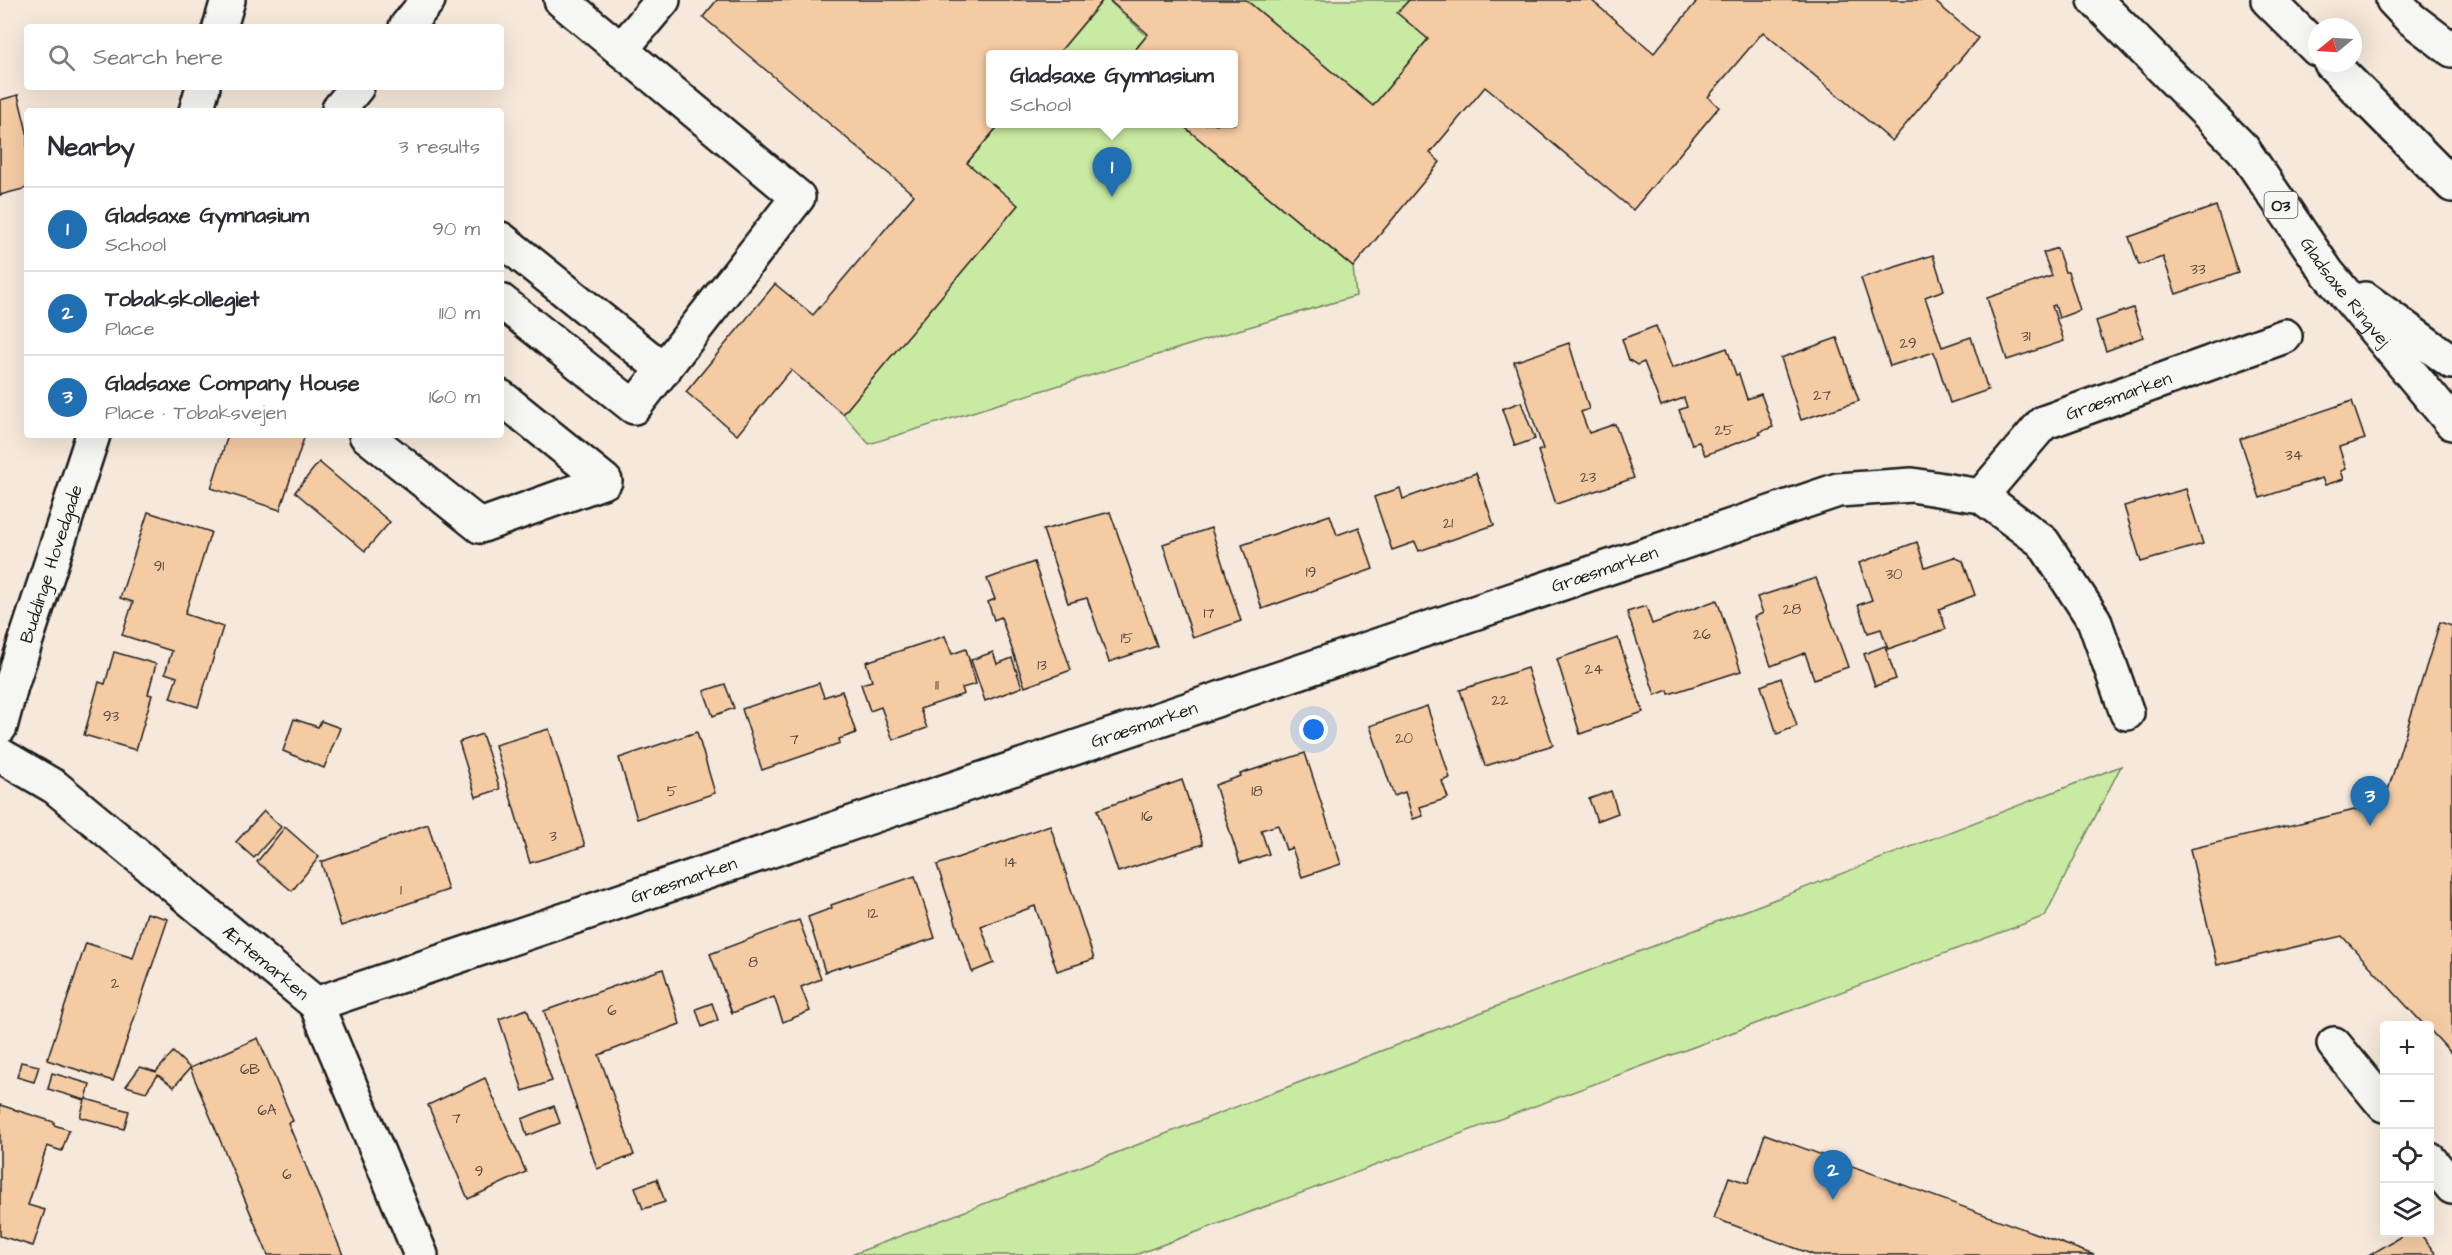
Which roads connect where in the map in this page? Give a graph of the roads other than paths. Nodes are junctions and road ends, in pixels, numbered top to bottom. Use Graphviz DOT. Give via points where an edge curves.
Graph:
graph roads {
  1 [pos="228,0"];
  2 [pos="428,0"];
  3 [pos="561,0"];
  4 [pos="663,0"];
  5 [pos="2095,0"];
  6 [pos="2268,0"];
  7 [pos="2393,0"];
  8 [pos="221,24"];
  9 [pos="408,24"];
  10 [pos="2308,40"];
  11 [pos="621,50"];
  12 [pos="2452,50"];
  13 [pos="2340,72"];
  14 [pos="202,90"];
  15 [pos="355,90"];
  16 [pos="197,108"];
  17 [pos="340,108"];
  18 [pos="2452,185"];
  19 [pos="504,241"];
  20 [pos="2327,272"];
  21 [pos="504,303"];
  22 [pos="2285,336"];
  23 [pos="2452,362"];
  24 [pos="664,370"];
  25 [pos="504,399"];
  26 [pos="2452,423"];
  27 [pos="92,438"];
  28 [pos="370,438"];
  29 [pos="1980,496"];
  30 [pos="5,685"];
  31 [pos="2127,713"];
  32 [pos="0,728"];
  33 [pos="0,754"];
  34 [pos="316,1004"];
  35 [pos="2334,1044"];
  36 [pos="2380,1100"];
  37 [pos="2434,1165"];
  38 [pos="2452,1187"];
  39 [pos="421,1255"];
  1 -- 8 [label="street"];
  2 -- 9 [label="street"];
  3 -- 11 [label="street"];
  4 -- 11 [label="street"];
  5 -- 20 [label="street, Gladsaxe Ringvej / O3" via="2243,149"];
  6 -- 10 [label="street"];
  7 -- 12 [label="street"];
  11 -- 24 [label="street" via="798,197"];
  13 -- 18 [label="street"];
  14 -- 16 [label="street"];
  15 -- 17 [label="street"];
  19 -- 24 [label="street"];
  20 -- 23 [label="street"];
  20 -- 26 [label="street, Gladsaxe Ringvej / O3"];
  21 -- 24 [label="street" via="634,407"];
  22 -- 29 [label="street, Græsmarken" via="2043,423"];
  25 -- 28 [label="street" via="605,481 480,526"];
  27 -- 30 [label="street, Buddinge Hovedgade"];
  29 -- 31 [label="street, Græsmarken" via="2043,542 2094,620"];
  29 -- 34 [label="street, Græsmarken" via="1912,485 1838,490"];
  30 -- 32 [label="street, Buddinge Hovedgade"];
  33 -- 34 [label="street, Ærtemarken" via="55,787"];
  34 -- 39 [label="street, Ærtemarken"];
  35 -- 36 [label="street"];
  37 -- 38 [label="street"];
}
